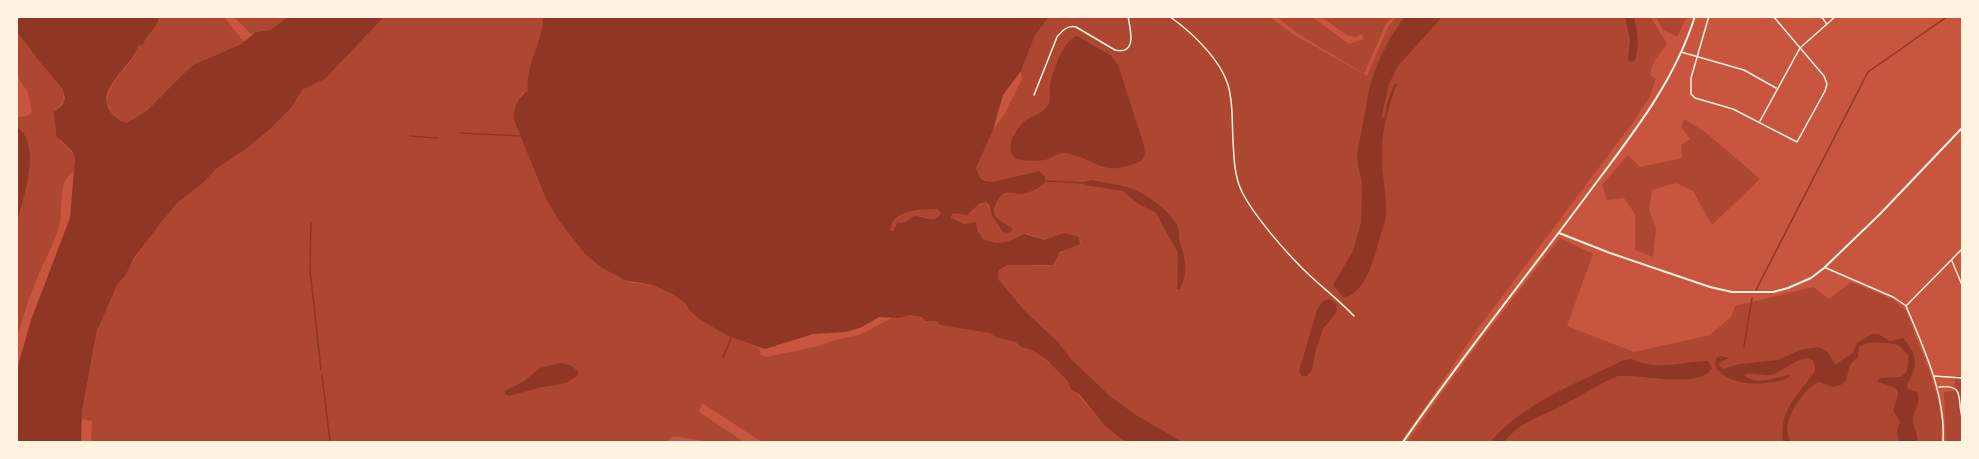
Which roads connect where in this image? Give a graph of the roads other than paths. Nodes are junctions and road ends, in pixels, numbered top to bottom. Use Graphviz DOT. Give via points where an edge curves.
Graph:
graph roads {
  1 [pos="1128,16"];
  2 [pos="1169,16"];
  3 [pos="1695,16"];
  4 [pos="1709,16"];
  5 [pos="1773,16"];
  6 [pos="1821,16"];
  7 [pos="1836,16"];
  8 [pos="1827,24"];
  9 [pos="1800,48"];
  10 [pos="1681,52"];
  11 [pos="1698,57"];
  12 [pos="1777,88"];
  13 [pos="1034,95"];
  14 [pos="1760,122"];
  15 [pos="1962,128"];
  16 [pos="1559,233"];
  17 [pos="1962,249"];
  18 [pos="1952,260"];
  19 [pos="1824,268"];
  20 [pos="1962,285"];
  21 [pos="1906,306"];
  22 [pos="1354,316"];
  23 [pos="1933,376"];
  24 [pos="1962,378"];
  25 [pos="1937,387"];
  26 [pos="1962,411"];
  27 [pos="1962,417"];
  28 [pos="1403,442"];
  29 [pos="1943,442"];
  1 -- 13 [label="street" via="1132,40 1121,51 1076,27 1062,31"];
  2 -- 22 [label="street" via="1213,58 1226,82 1230,92 1234,166 1243,194 1302,268"];
  3 -- 10 [label="street"];
  4 -- 11 [label="street"];
  5 -- 9 [label="street"];
  6 -- 8 [label="street"];
  7 -- 8 [label="street"];
  8 -- 9 [label="street"];
  9 -- 12 [label="street"];
  9 -- 14 [label="street" via="1824,76 1825,91 1797,142"];
  10 -- 11 [label="street"];
  10 -- 16 [label="street" via="1651,109"];
  11 -- 12 [label="street" via="1744,70"];
  11 -- 14 [label="street" via="1691,94"];
  12 -- 14 [label="street"];
  15 -- 19 [label="street"];
  16 -- 19 [label="street" via="1732,292 1773,292 1811,278"];
  16 -- 28 [label="street"];
  17 -- 18 [label="street"];
  18 -- 20 [label="street"];
  18 -- 21 [label="street"];
  19 -- 21 [label="street"];
  21 -- 23 [label="street"];
  23 -- 24 [label="street"];
  23 -- 25 [label="street"];
  25 -- 26 [label="street" via="1955,388"];
  25 -- 29 [label="street"];
  26 -- 27 [label="street"];
}
